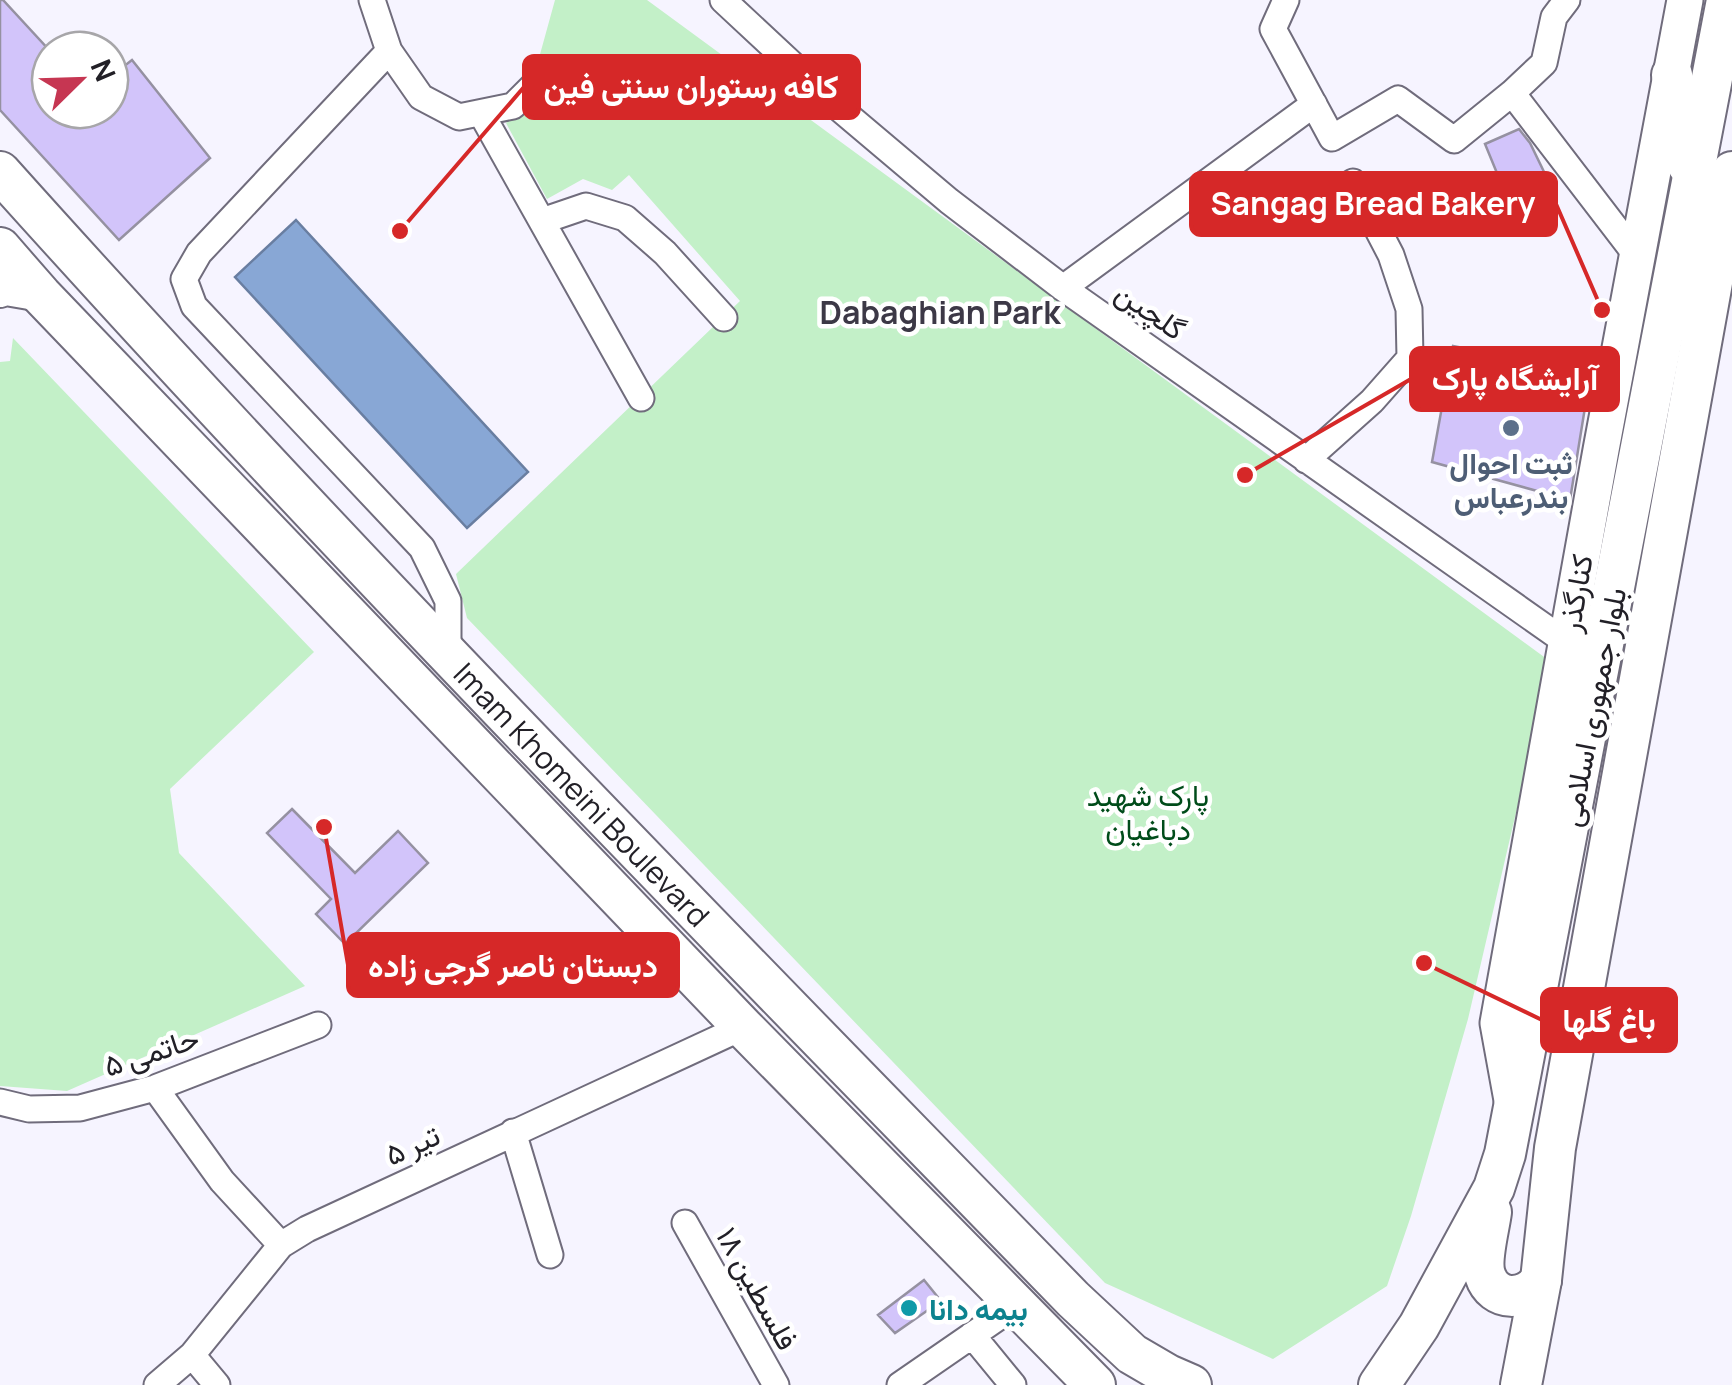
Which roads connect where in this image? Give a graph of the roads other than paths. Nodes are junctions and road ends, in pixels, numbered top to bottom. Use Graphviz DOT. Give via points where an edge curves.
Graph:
graph roads {
  1 [pos="372,0"];
  2 [pos="723,0"];
  3 [pos="1286,0"];
  4 [pos="1567,0"];
  5 [pos="1686,0"];
  6 [pos="1727,0"];
  7 [pos="389,51"];
  8 [pos="1672,75"];
  9 [pos="538,82"];
  10 [pos="1512,92"];
  11 [pos="1314,104"];
  12 [pos="481,113"];
  13 [pos="0,172"];
  14 [pos="1732,172"];
  15 [pos="1353,182"];
  16 [pos="1692,187"];
  17 [pos="542,221"];
  18 [pos="1727,224"];
  19 [pos="0,248"];
  20 [pos="1637,256"];
  21 [pos="1063,288"];
  22 [pos="0,291"];
  23 [pos="41,295"];
  24 [pos="724,318"];
  25 [pos="641,398"];
  26 [pos="1306,460"];
  27 [pos="1566,642"];
  28 [pos="448,656"];
  29 [pos="318,1025"];
  30 [pos="743,1027"];
  31 [pos="155,1088"];
  32 [pos="0,1102"];
  33 [pos="1515,1111"];
  34 [pos="513,1132"];
  35 [pos="1494,1188"];
  36 [pos="684,1223"];
  37 [pos="281,1246"];
  38 [pos="550,1254"];
  39 [pos="1541,1280"];
  40 [pos="1016,1305"];
  41 [pos="972,1335"];
  42 [pos="192,1354"];
  43 [pos="1179,1382"];
  44 [pos="157,1385"];
  45 [pos="217,1385"];
  46 [pos="776,1385"];
  47 [pos="900,1385"];
  48 [pos="1013,1385"];
  49 [pos="1095,1385"];
  50 [pos="1380,1385"];
  51 [pos="1521,1385"];
  1 -- 7 [label="street"];
  2 -- 21 [label="street, گلچین" via="854,121"];
  3 -- 11 [label="street" via="1273,29"];
  4 -- 10 [label="street" via="1554,17 1544,63"];
  5 -- 8 [label="main road, کنارگذر"];
  6 -- 16 [label="main road, بلوار جمهوری اسلامی"];
  7 -- 12 [label="street" via="421,97 459,117"];
  7 -- 28 [label="street" via="200,253 184,279 194,306 422,548 448,601"];
  8 -- 16 [label="main road"];
  8 -- 20 [label="main road, کنارگذر"];
  9 -- 12 [label="street" via="513,106"];
  10 -- 11 [label="street" via="1454,140 1398,99 1332,138"];
  10 -- 20 [label="street"];
  11 -- 21 [label="street"];
  12 -- 17 [label="street"];
  13 -- 28 [label="main road, Imam Khomeini Boulevard"];
  14 -- 18 [label="main road, بلوار جمهوری اسلامی"];
  15 -- 26 [label="street" via="1392,254 1409,309 1410,358"];
  16 -- 33 [label="main road, بلوار جمهوری اسلامی"];
  17 -- 24 [label="street" via="586,206 625,218"];
  17 -- 25 [label="street"];
  18 -- 39 [label="main road, بلوار جمهوری اسلامی" via="1555,1148"];
  19 -- 23 [label="main road, Imam Khomeini Boulevard"];
  20 -- 27 [label="main road, کنارگذر"];
  21 -- 26 [label="street, گلچین"];
  22 -- 23 [label="street"];
  23 -- 30 [label="main road, Imam Khomeini Boulevard"];
  26 -- 27 [label="street, گلچین"];
  27 -- 33 [label="main road, کنارگذر" via="1498,1022"];
  28 -- 43 [label="main road, Imam Khomeini Boulevard" via="1073,1299 1132,1354"];
  29 -- 31 [label="street, حاتمی ۵"];
  30 -- 34 [label="street, تیر ۵"];
  30 -- 40 [label="main road, Imam Khomeini Boulevard"];
  31 -- 32 [label="street, حاتمی ۵" via="80,1108"];
  31 -- 37 [label="street" via="222,1181"];
  33 -- 35 [label="main road, بلوار جمهوری اسلامی"];
  34 -- 37 [label="street, تیر ۵"];
  34 -- 38 [label="street"];
  35 -- 39 [label="main road" via="1485,1276 1510,1298"];
  35 -- 50 [label="main road, بلوار جمهوری اسلامی"];
  36 -- 46 [label="street, فلسطین ۱۸"];
  37 -- 42 [label="street, تیر ۵"];
  39 -- 51 [label="main road, بلوار جمهوری اسلامی"];
  40 -- 41 [label="street"];
  40 -- 49 [label="main road, Imam Khomeini Boulevard"];
  41 -- 47 [label="street"];
  41 -- 48 [label="street"];
  42 -- 44 [label="street, تیر ۵"];
  42 -- 45 [label="street"];
}
